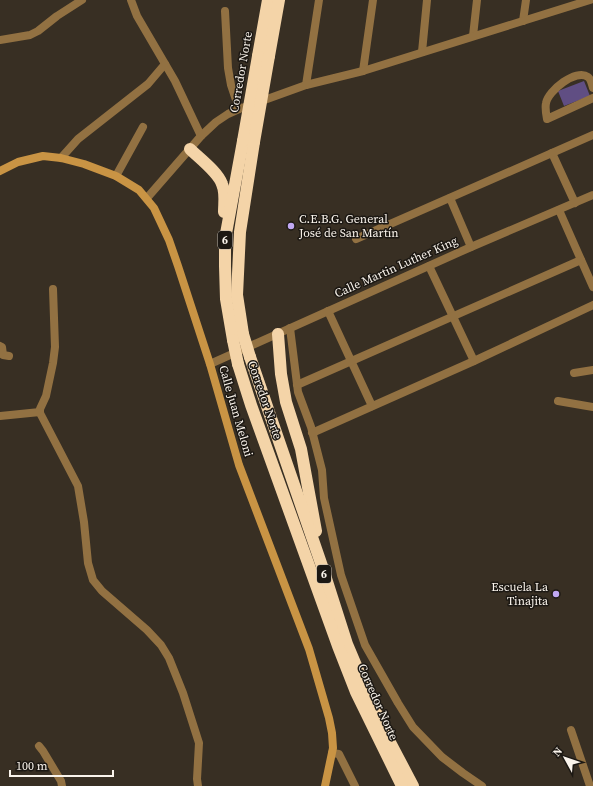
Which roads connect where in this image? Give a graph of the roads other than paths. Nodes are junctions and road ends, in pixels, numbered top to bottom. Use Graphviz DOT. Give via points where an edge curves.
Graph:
graph roads {
  1 [pos="82,0"];
  2 [pos="130,0"];
  3 [pos="268,0"];
  4 [pos="279,0"];
  5 [pos="319,0"];
  6 [pos="373,0"];
  7 [pos="427,0"];
  8 [pos="477,0"];
  9 [pos="526,0"];
  10 [pos="590,0"];
  11 [pos="225,11"];
  12 [pos="523,21"];
  13 [pos="473,36"];
  14 [pos="0,40"];
  15 [pos="422,52"];
  16 [pos="264,56"];
  17 [pos="165,64"];
  18 [pos="363,71"];
  19 [pos="306,86"];
  20 [pos="593,88"];
  21 [pos="593,98"];
  22 [pos="238,109"];
  23 [pos="143,128"];
  24 [pos="593,135"];
  25 [pos="201,136"];
  26 [pos="248,142"];
  27 [pos="190,149"];
  28 [pos="552,153"];
  29 [pos="61,158"];
  30 [pos="0,171"];
  31 [pos="116,176"];
  32 [pos="593,195"];
  33 [pos="147,198"];
  34 [pos="450,198"];
  35 [pos="575,203"];
  36 [pos="559,210"];
  37 [pos="225,239"];
  38 [pos="356,239"];
  39 [pos="471,247"];
  40 [pos="581,260"];
  41 [pos="429,266"];
  42 [pos="593,287"];
  43 [pos="53,289"];
  44 [pos="593,305"];
  45 [pos="328,311"];
  46 [pos="453,317"];
  47 [pos="290,328"];
  48 [pos="278,334"];
  49 [pos="238,337"];
  50 [pos="0,346"];
  51 [pos="9,356"];
  52 [pos="351,361"];
  53 [pos="474,361"];
  54 [pos="210,364"];
  55 [pos="593,370"];
  56 [pos="574,373"];
  57 [pos="297,385"];
  58 [pos="558,402"];
  59 [pos="372,406"];
  60 [pos="593,407"];
  61 [pos="40,412"];
  62 [pos="0,416"];
  63 [pos="312,433"];
  64 [pos="323,569"];
  65 [pos="571,730"];
  66 [pos="39,746"];
  67 [pos="332,753"];
  68 [pos="62,786"];
  69 [pos="198,786"];
  70 [pos="325,786"];
  71 [pos="355,786"];
  72 [pos="402,786"];
  73 [pos="413,786"];
  74 [pos="482,786"];
  75 [pos="590,786"];
  1 -- 14 [label="street" via="30,35"];
  2 -- 17 [label="street"];
  3 -- 16 [label="highway, Corredor Norte / 6"];
  4 -- 16 [label="highway, Corredor Norte / 6"];
  5 -- 19 [label="street"];
  6 -- 18 [label="street"];
  7 -- 15 [label="street"];
  8 -- 13 [label="street"];
  9 -- 12 [label="street"];
  10 -- 12 [label="street"];
  11 -- 22 [label="street" via="228,68"];
  12 -- 13 [label="street"];
  13 -- 15 [label="street"];
  15 -- 18 [label="street"];
  16 -- 26 [label="highway, Corredor Norte / 6, bridge"];
  17 -- 25 [label="street"];
  17 -- 29 [label="street" via="148,84 78,139"];
  18 -- 19 [label="street"];
  19 -- 22 [label="street"];
  20 -- 21 [label="street" via="588,76 566,80 549,95 546,102 547,119"];
  22 -- 25 [label="street" via="216,122"];
  23 -- 31 [label="street"];
  24 -- 28 [label="street"];
  25 -- 27 [label="street"];
  26 -- 37 [label="highway, Corredor Norte / 6"];
  26 -- 49 [label="highway, Corredor Norte / 6" via="240,232"];
  27 -- 33 [label="street"];
  27 -- 37 [label="highway" via="218,175 222,183"];
  28 -- 34 [label="street"];
  28 -- 35 [label="street"];
  29 -- 30 [label="main road, Calle Juan Meloni" via="42,156 18,162"];
  29 -- 31 [label="main road, Calle Juan Meloni"];
  31 -- 33 [label="main road, Calle Juan Meloni"];
  32 -- 35 [label="street, Calle Martin Luther King"];
  33 -- 54 [label="main road, Calle Juan Meloni" via="169,240"];
  34 -- 38 [label="street"];
  34 -- 39 [label="street"];
  35 -- 36 [label="street, Calle Martin Luther King"];
  36 -- 39 [label="street, Calle Martin Luther King"];
  36 -- 40 [label="street"];
  37 -- 49 [label="highway, Corredor Norte / 6" via="226,299"];
  39 -- 41 [label="street, Calle Martin Luther King"];
  40 -- 42 [label="street"];
  40 -- 46 [label="street"];
  41 -- 45 [label="street, Calle Martin Luther King"];
  41 -- 46 [label="street"];
  43 -- 61 [label="street" via="55,347 46,396"];
  44 -- 53 [label="street"];
  45 -- 47 [label="street, Calle Martin Luther King"];
  45 -- 52 [label="street"];
  46 -- 52 [label="street"];
  46 -- 53 [label="street"];
  47 -- 48 [label="street, Calle Martin Luther King"];
  47 -- 57 [label="street"];
  48 -- 54 [label="street, Calle Martin Luther King"];
  48 -- 64 [label="highway" via="286,402 301,449"];
  49 -- 64 [label="highway, Corredor Norte / 6, bridge" via="250,357"];
  49 -- 72 [label="highway, Corredor Norte / 6, bridge" via="238,364 251,405 341,652 356,692"];
  50 -- 51 [label="street" via="3,355"];
  52 -- 57 [label="street"];
  52 -- 59 [label="street"];
  53 -- 59 [label="street"];
  54 -- 67 [label="main road, Calle Juan Meloni" via="239,465 309,649 329,718"];
  55 -- 56 [label="street"];
  57 -- 63 [label="street"];
  58 -- 60 [label="street"];
  59 -- 63 [label="street"];
  61 -- 62 [label="street"];
  61 -- 69 [label="street" via="78,486 88,563 93,580 162,645 169,658 199,743"];
  63 -- 74 [label="street" via="322,470 324,498 341,575 366,645 413,726 442,757"];
  64 -- 73 [label="highway, Corredor Norte / 6" via="359,674 383,730"];
  65 -- 75 [label="street"];
  66 -- 68 [label="street"];
  67 -- 70 [label="main road, Calle Juan Meloni"];
  67 -- 71 [label="street" via="339,754"];
}
